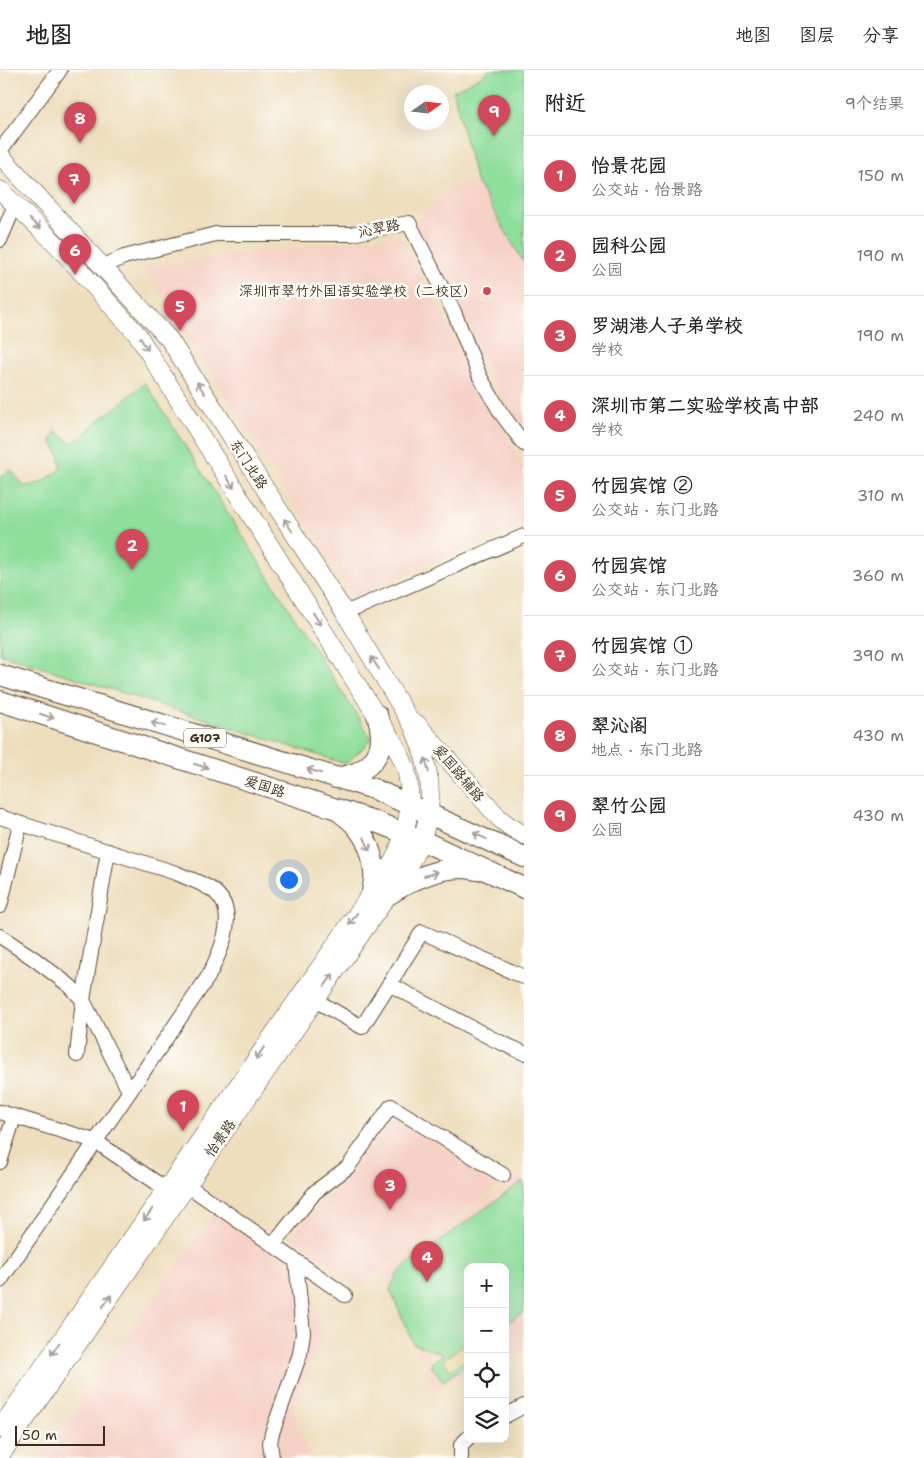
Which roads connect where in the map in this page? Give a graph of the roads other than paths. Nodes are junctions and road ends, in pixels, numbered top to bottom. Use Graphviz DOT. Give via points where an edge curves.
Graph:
graph roads {
  1 [pos="60,70"];
  2 [pos="0,151"];
  3 [pos="0,154"];
  4 [pos="0,190"];
  5 [pos="15,205"];
  6 [pos="0,240"];
  7 [pos="104,266"];
  8 [pos="524,444"];
  9 [pos="524,536"];
  10 [pos="345,614"];
  11 [pos="0,675"];
  12 [pos="0,701"];
  13 [pos="401,704"];
  14 [pos="377,715"];
  15 [pos="336,778"];
  16 [pos="409,805"];
  17 [pos="335,809"];
  18 [pos="429,813"];
  19 [pos="0,818"];
  20 [pos="20,824"];
  21 [pos="524,835"];
  22 [pos="413,836"];
  23 [pos="108,851"];
  24 [pos="524,856"];
  25 [pos="489,872"];
  26 [pos="524,888"];
  27 [pos="380,894"];
  28 [pos="0,906"];
  29 [pos="0,936"];
  30 [pos="524,978"];
  31 [pos="389,984"];
  32 [pos="83,1000"];
  33 [pos="315,1000"];
  34 [pos="524,1053"];
  35 [pos="77,1055"];
  36 [pos="130,1091"];
  37 [pos="0,1112"];
  38 [pos="14,1117"];
  39 [pos="95,1141"];
  40 [pos="0,1162"];
  41 [pos="503,1174"];
  42 [pos="187,1185"];
  43 [pos="166,1189"];
  44 [pos="273,1245"];
  45 [pos="296,1261"];
  46 [pos="0,1281"];
  47 [pos="345,1295"];
  48 [pos="524,1406"];
  49 [pos="509,1414"];
  50 [pos="0,1429"];
  51 [pos="464,1442"];
  52 [pos="0,1456"];
  53 [pos="272,1458"];
  54 [pos="461,1458"];
  1 -- 2 [label="street"];
  3 -- 7 [label="main road, 东门北路"];
  4 -- 5 [label="main road, 东门北路"];
  5 -- 6 [label="street"];
  5 -- 14 [label="main road, 东门北路, one-way" via="57,245 137,334"];
  7 -- 8 [label="street, 沁翠路" via="124,257 216,234 351,234 408,223 454,312 480,377"];
  10 -- 7 [label="main road, 东门北路, one-way" via="169,339"];
  9 -- 10 [label="street"];
  13 -- 10 [label="main road, 东门北路, one-way"];
  15 -- 11 [label="highway, 爱国路 / G107, one-way"];
  12 -- 17 [label="highway, 爱国路 / G107, one-way"];
  18 -- 13 [label="main road, 东门北路, one-way" via="430,785 426,764 413,726"];
  13 -- 21 [label="main road, 爱国路辅路" via="494,812"];
  14 -- 15 [label="highway" via="382,736 375,758 359,772"];
  14 -- 16 [label="main road, 东门北路" via="403,760 408,775"];
  15 -- 16 [label="highway, 爱国路 / G107" via="374,789"];
  16 -- 18 [label="highway, 爱国路 / G107"];
  16 -- 22 [label="main road, 怡景路"];
  17 -- 22 [label="highway, 爱国路 / G107"];
  17 -- 27 [label="highway, one-way" via="350,818 367,842"];
  18 -- 22 [label="main road, 怡景路"];
  24 -- 18 [label="highway, 爱国路 / G107, one-way"];
  19 -- 20 [label="street"];
  20 -- 23 [label="street"];
  20 -- 28 [label="street"];
  22 -- 25 [label="highway, 爱国路 / G107"];
  22 -- 27 [label="main road, 怡景路" via="412,858"];
  23 -- 32 [label="street"];
  23 -- 36 [label="street" via="202,884 217,893 226,912 223,945 208,977"];
  25 -- 26 [label="highway, 爱国路 / G107"];
  27 -- 25 [label="highway, one-way" via="441,871 464,868"];
  33 -- 27 [label="main road, 怡景路, one-way"];
  27 -- 43 [label="main road, 怡景路, one-way"];
  29 -- 32 [label="street" via="70,986"];
  30 -- 31 [label="street" via="422,932"];
  31 -- 33 [label="street" via="362,1027"];
  31 -- 34 [label="street"];
  32 -- 35 [label="street"];
  32 -- 36 [label="street"];
  33 -- 42 [label="main road, 怡景路"];
  36 -- 39 [label="street"];
  37 -- 38 [label="street"];
  38 -- 39 [label="street"];
  38 -- 40 [label="street"];
  39 -- 43 [label="street"];
  39 -- 46 [label="street"];
  41 -- 44 [label="street" via="391,1106 348,1167 314,1192"];
  42 -- 44 [label="street"];
  52 -- 42 [label="main road, 怡景路, one-way"];
  43 -- 50 [label="main road, 怡景路, one-way"];
  44 -- 45 [label="street"];
  45 -- 47 [label="street"];
  45 -- 53 [label="street" via="303,1333 300,1354 272,1433"];
  48 -- 49 [label="street"];
  51 -- 54 [label="street"];
}
